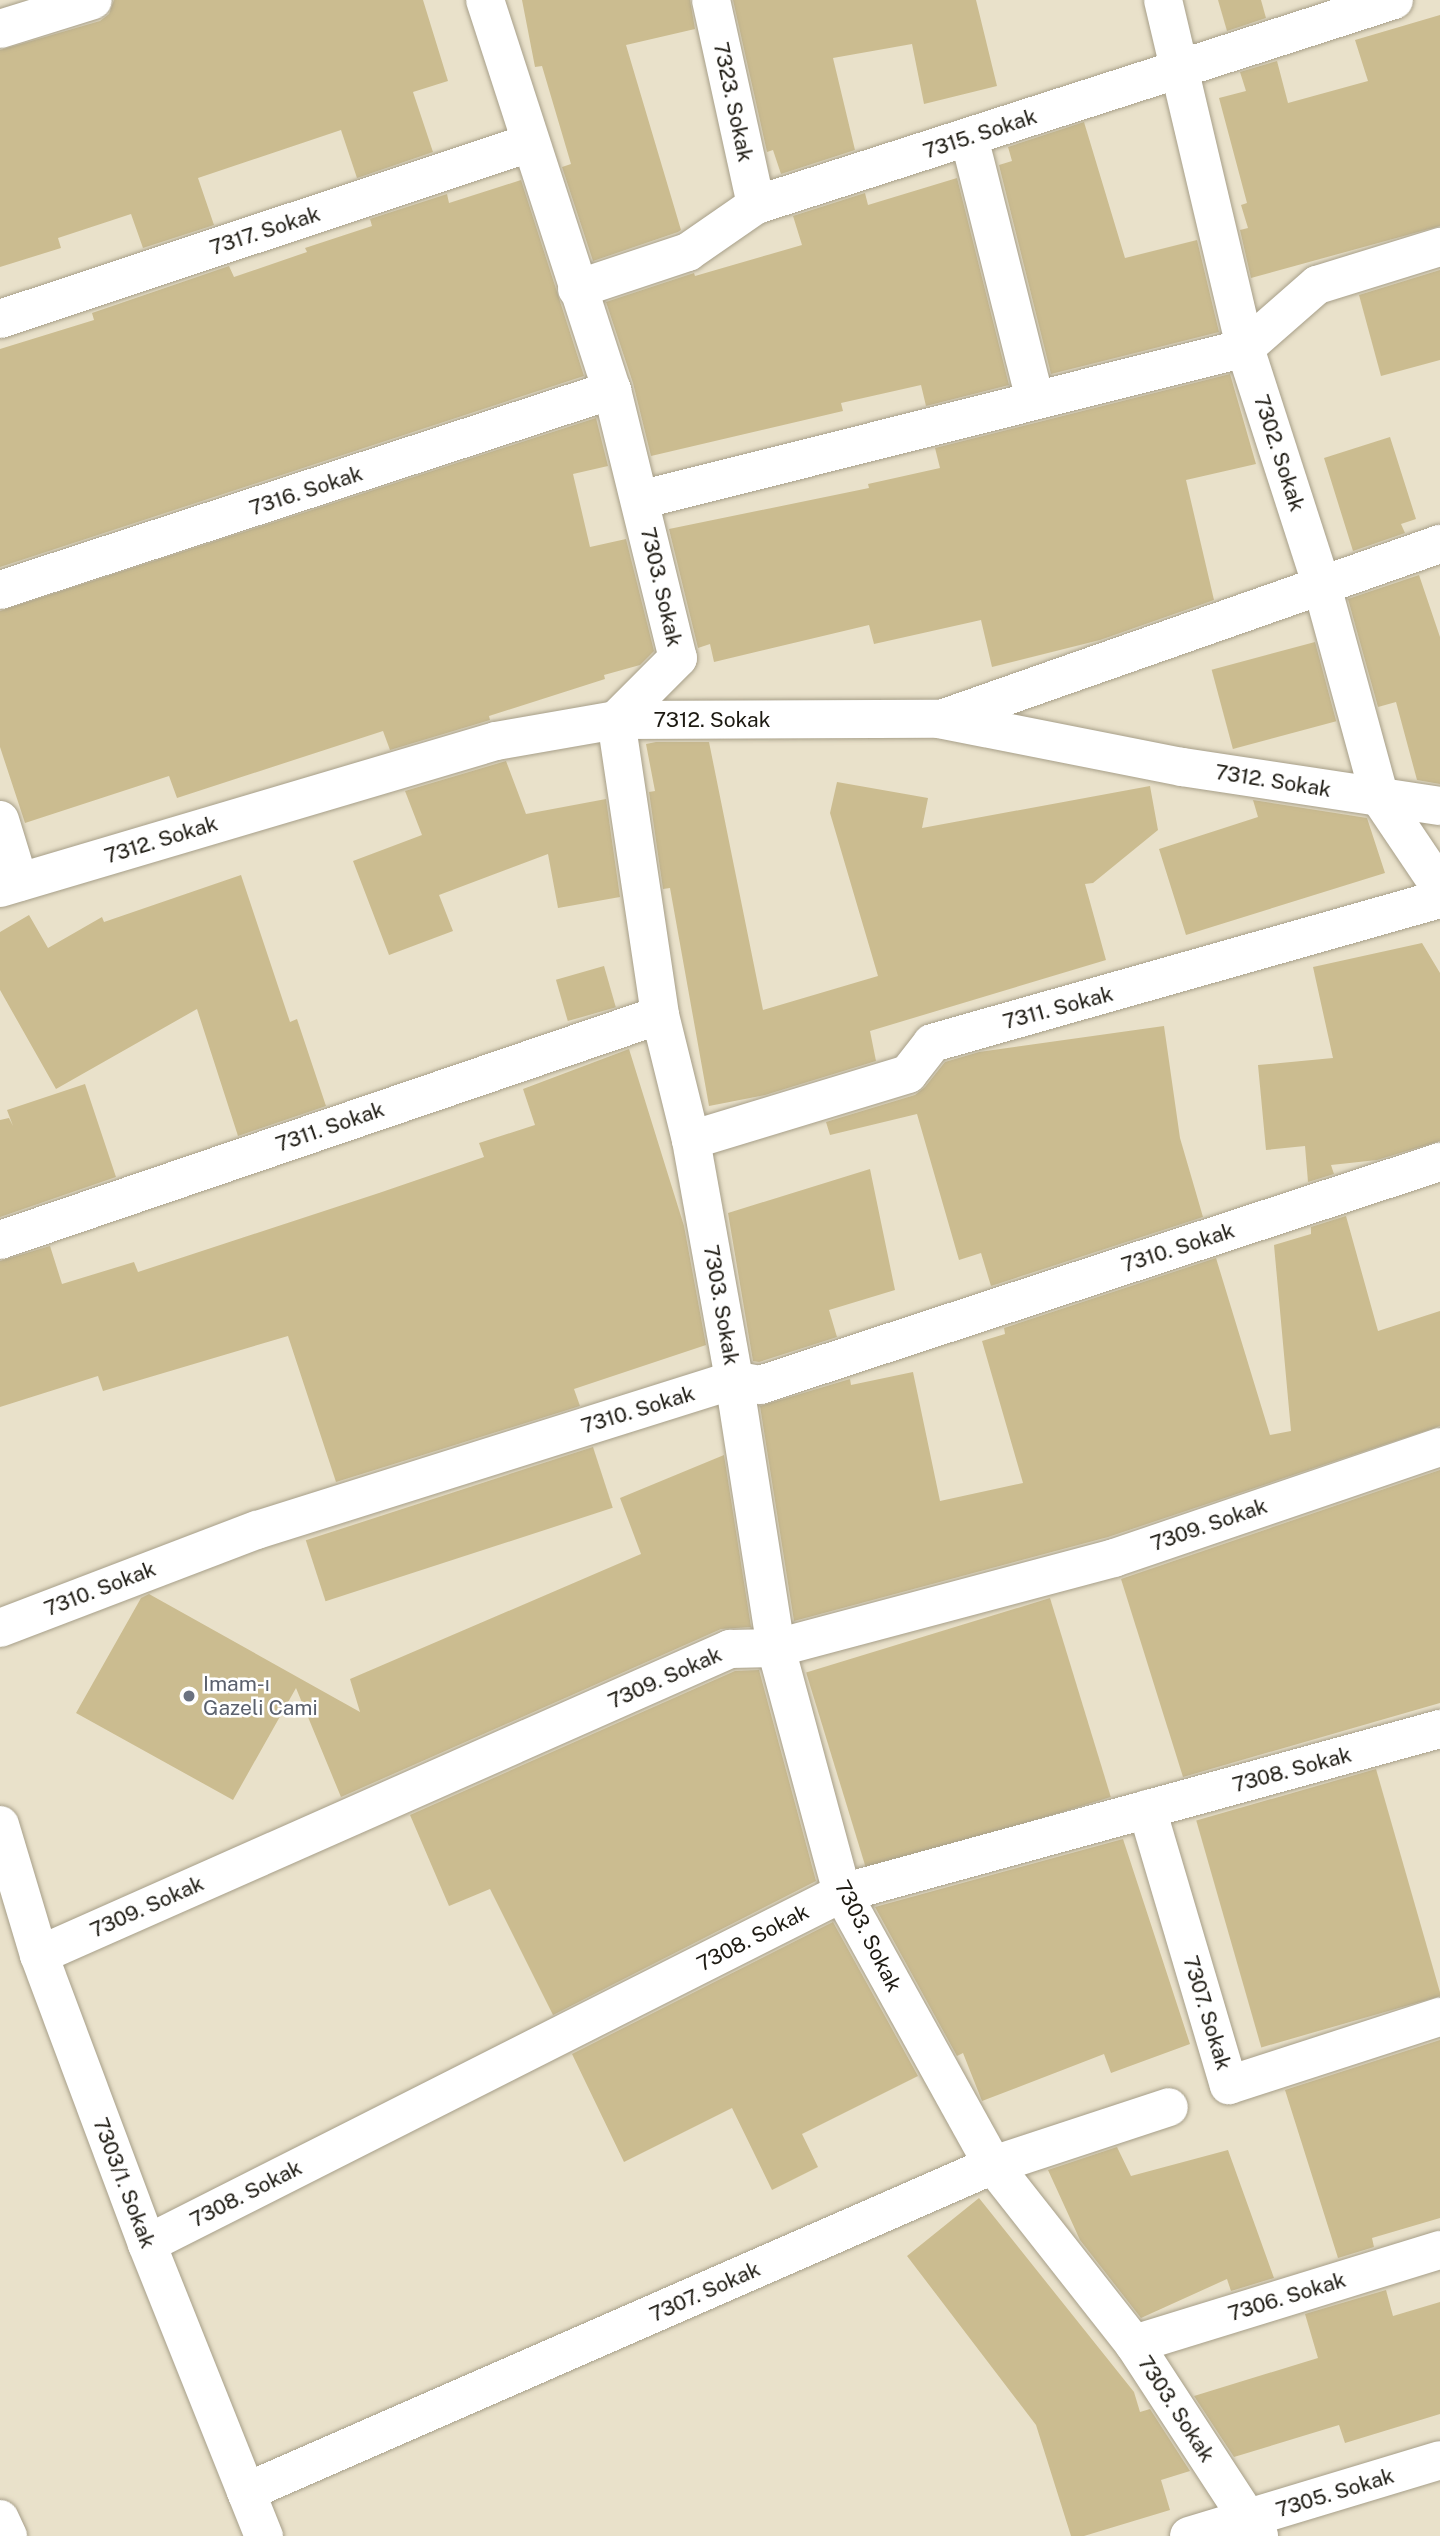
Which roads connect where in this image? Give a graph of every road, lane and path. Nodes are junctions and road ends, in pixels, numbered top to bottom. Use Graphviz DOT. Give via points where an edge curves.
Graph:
graph roads {
  1 [pos="93,0"];
  2 [pos="485,0"];
  3 [pos="711,0"];
  4 [pos="1163,0"];
  5 [pos="1394,0"];
  6 [pos="0,29"];
  7 [pos="1178,70"];
  8 [pos="969,137"];
  9 [pos="530,143"];
  10 [pos="756,205"];
  11 [pos="1440,247"];
  12 [pos="577,289"];
  13 [pos="0,319"];
  14 [pos="1245,348"];
  15 [pos="612,390"];
  16 [pos="1035,399"];
  17 [pos="640,500"];
  18 [pos="1440,544"];
  19 [pos="1322,586"];
  20 [pos="0,590"];
  21 [pos="939,719"];
  22 [pos="616,720"];
  23 [pos="1380,798"];
  24 [pos="1440,806"];
  25 [pos="0,820"];
  26 [pos="10,885"];
  27 [pos="1440,887"];
  28 [pos="1440,899"];
  29 [pos="660,1015"];
  30 [pos="691,1140"];
  31 [pos="1440,1162"];
  32 [pos="0,1240"];
  33 [pos="734,1380"];
  34 [pos="1440,1447"];
  35 [pos="0,1628"];
  36 [pos="776,1648"];
  37 [pos="1440,1729"];
  38 [pos="1147,1809"];
  39 [pos="0,1825"];
  40 [pos="842,1893"];
  41 [pos="38,1955"];
  42 [pos="1440,2017"];
  43 [pos="1169,2107"];
  44 [pos="993,2165"];
  45 [pos="147,2244"];
  46 [pos="1440,2250"];
  47 [pos="1134,2344"];
  48 [pos="1440,2460"];
  49 [pos="246,2492"];
  50 [pos="0,2519"];
  51 [pos="1253,2528"];
  52 [pos="8,2536"];
  53 [pos="264,2536"];
  54 [pos="1189,2536"];
  1 -- 6 [label="street"];
  2 -- 9 [label="street, 7303. Sokak"];
  3 -- 10 [label="street, 7323. Sokak"];
  4 -- 7 [label="street, 7302. Sokak"];
  5 -- 7 [label="street, 7315. Sokak"];
  7 -- 8 [label="street, 7315. Sokak"];
  7 -- 14 [label="street, 7302. Sokak"];
  8 -- 10 [label="street, 7315. Sokak"];
  8 -- 16 [label="street"];
  9 -- 12 [label="street, 7303. Sokak"];
  9 -- 13 [label="street, 7317. Sokak"];
  10 -- 12 [label="street, 7315. Sokak" via="688,252"];
  11 -- 14 [label="street" via="1317,285"];
  12 -- 15 [label="street, 7303. Sokak"];
  14 -- 16 [label="street"];
  14 -- 19 [label="street, 7302. Sokak"];
  15 -- 17 [label="street, 7303. Sokak"];
  15 -- 20 [label="street, 7316. Sokak"];
  16 -- 17 [label="street"];
  17 -- 22 [label="street, 7303. Sokak" via="678,658"];
  18 -- 19 [label="street"];
  19 -- 21 [label="street"];
  19 -- 23 [label="street, 7302. Sokak"];
  21 -- 22 [label="street, 7312. Sokak"];
  21 -- 23 [label="street, 7312. Sokak" via="1182,767"];
  22 -- 26 [label="street, 7312. Sokak" via="496,741"];
  22 -- 29 [label="street, 7303. Sokak"];
  23 -- 24 [label="street, 7312. Sokak"];
  23 -- 27 [label="street, 7302. Sokak"];
  25 -- 26 [label="street"];
  28 -- 30 [label="street, 7311. Sokak" via="932,1042 908,1074"];
  29 -- 30 [label="street, 7303. Sokak"];
  29 -- 32 [label="street, 7311. Sokak"];
  30 -- 33 [label="street, 7303. Sokak"];
  31 -- 33 [label="street, 7310. Sokak" via="760,1385"];
  33 -- 35 [label="street, 7310. Sokak" via="257,1530"];
  33 -- 36 [label="street, 7303. Sokak"];
  34 -- 36 [label="street, 7309. Sokak" via="1114,1558"];
  36 -- 40 [label="street, 7303. Sokak"];
  36 -- 41 [label="street, 7309. Sokak" via="730,1649"];
  37 -- 38 [label="street, 7308. Sokak"];
  38 -- 40 [label="street, 7308. Sokak"];
  38 -- 42 [label="street, 7307. Sokak" via="1229,2085"];
  39 -- 41 [label="street, 7303/1. Sokak"];
  40 -- 44 [label="street, 7303. Sokak"];
  40 -- 45 [label="street, 7308. Sokak"];
  41 -- 45 [label="street, 7303/1. Sokak"];
  43 -- 44 [label="street, 7307. Sokak"];
  44 -- 47 [label="street, 7303. Sokak"];
  44 -- 49 [label="street, 7307. Sokak"];
  45 -- 49 [label="street, 7303/1. Sokak"];
  46 -- 47 [label="street, 7306. Sokak"];
  47 -- 51 [label="street, 7303. Sokak"];
  48 -- 51 [label="street, 7305. Sokak"];
  49 -- 53 [label="street, 7303/1. Sokak"];
  50 -- 52 [label="street"];
  51 -- 54 [label="street, 7305. Sokak"];
}
